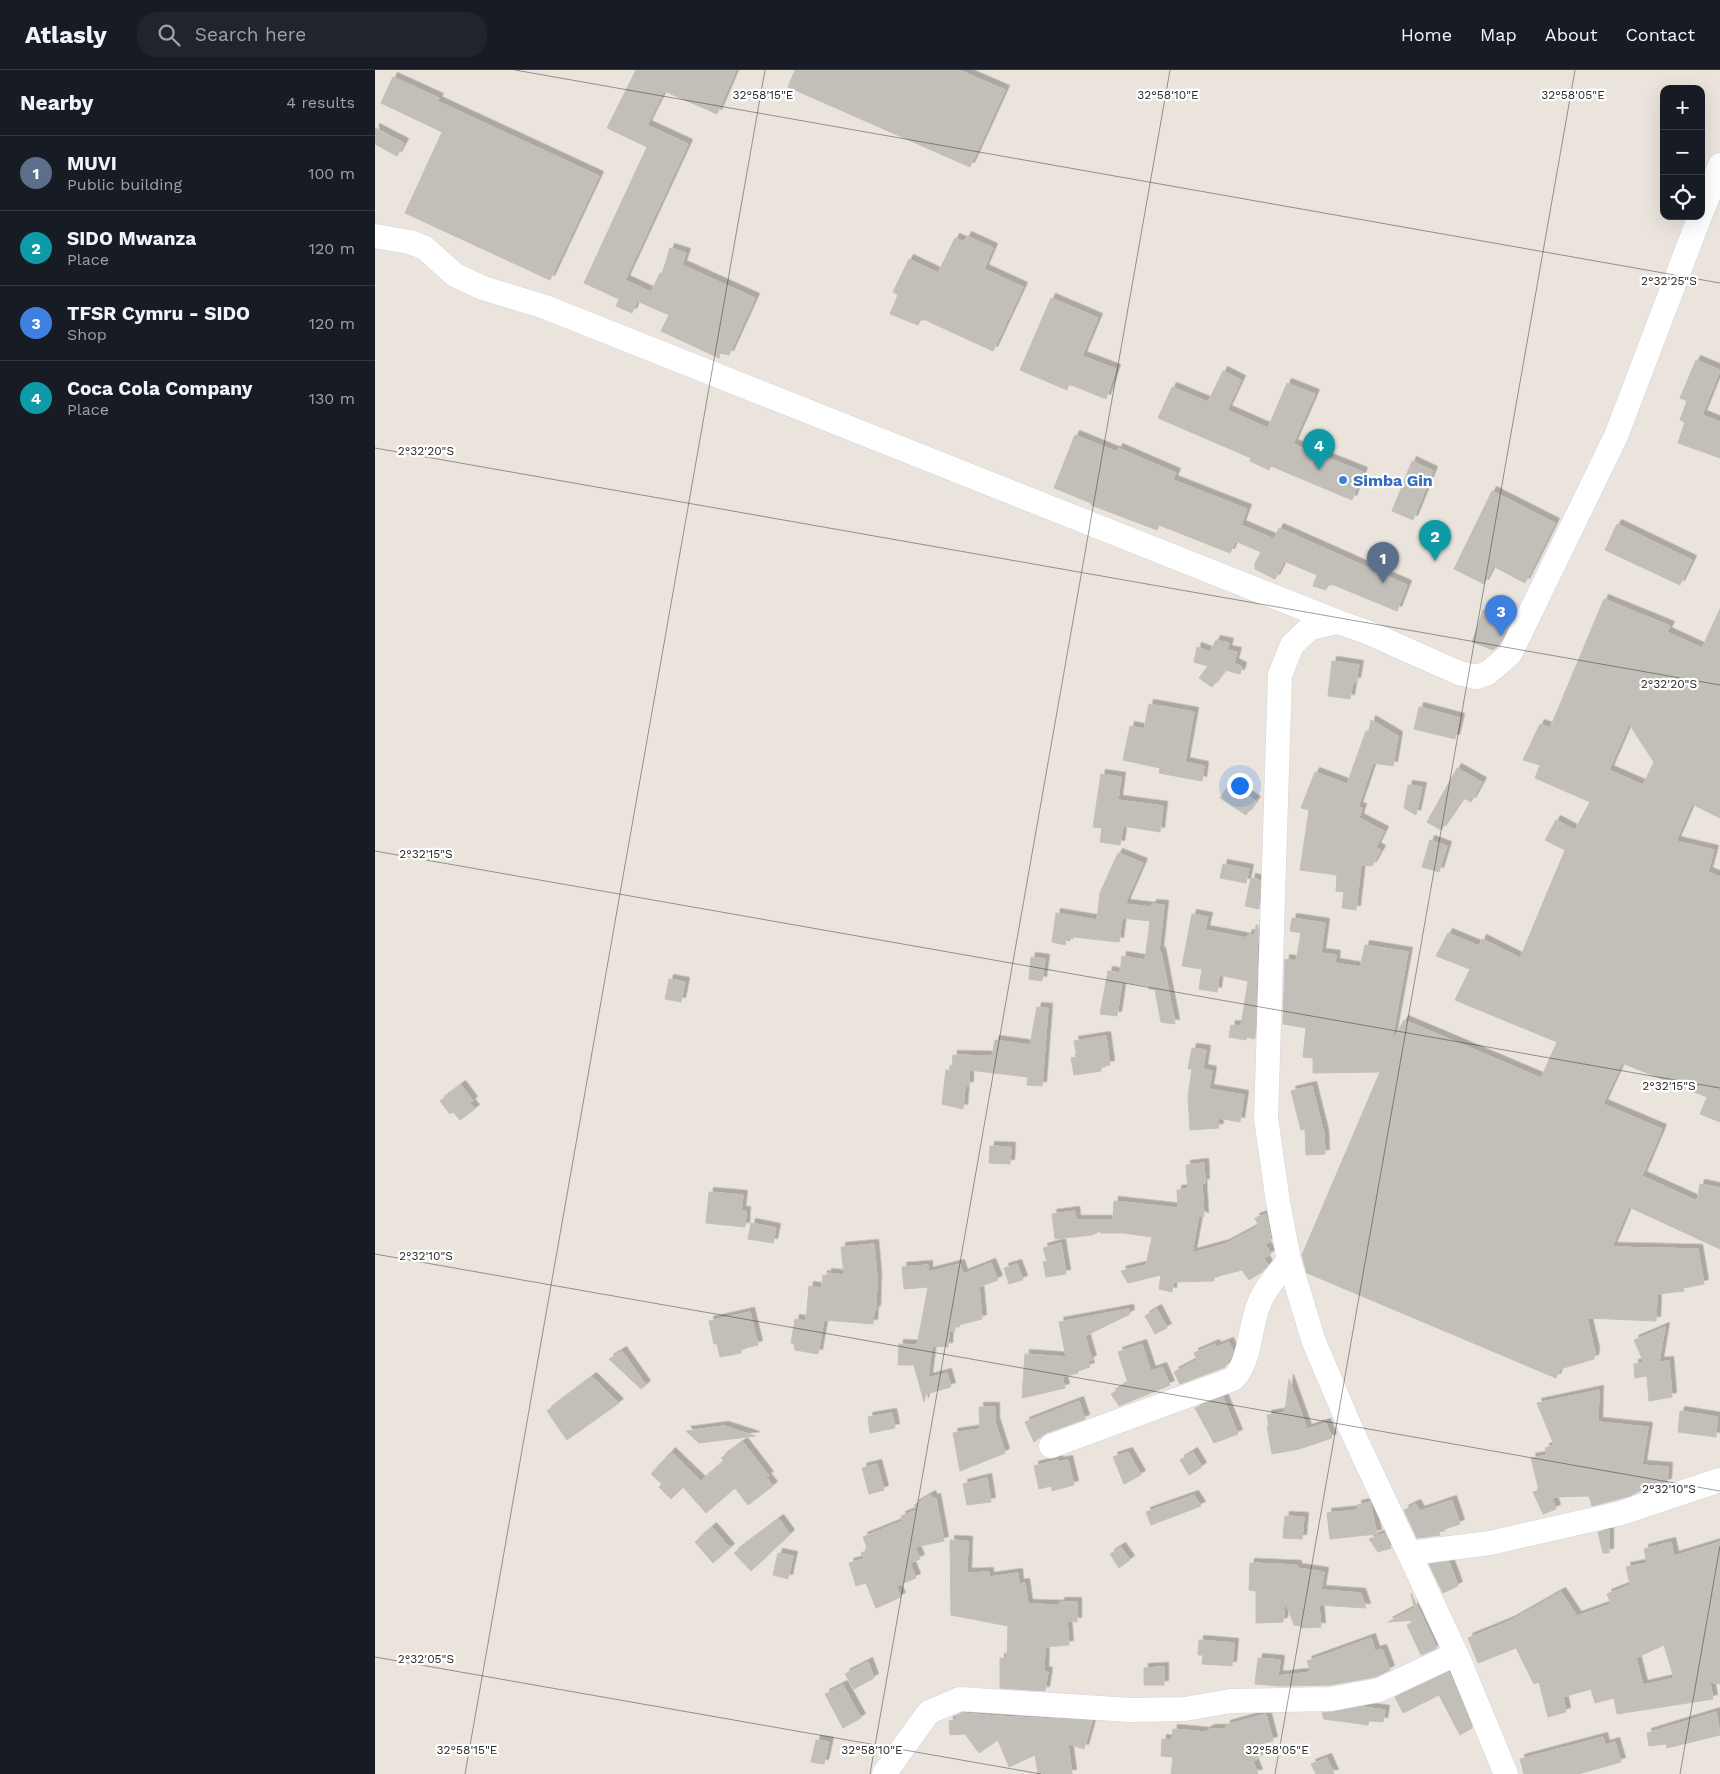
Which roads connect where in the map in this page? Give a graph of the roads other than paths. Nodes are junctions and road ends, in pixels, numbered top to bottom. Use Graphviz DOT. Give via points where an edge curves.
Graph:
graph roads {
  1 [pos="1720,165"];
  2 [pos="1705,204"];
  3 [pos="1699,220"];
  4 [pos="375,236"];
  5 [pos="1338,622"];
  6 [pos="1289,1260"];
  7 [pos="1051,1446"];
  8 [pos="1720,1480"];
  9 [pos="1410,1553"];
  10 [pos="1457,1654"];
  11 [pos="884,1774"];
  12 [pos="1506,1774"];
  1 -- 2 [label="street"];
  3 -- 5 [label="street" via="1616,436 1510,654 1488,673 1476,676 1459,674"];
  4 -- 5 [label="street" via="425,248 455,275 483,288 545,307"];
  5 -- 6 [label="street" via="1310,628 1292,645 1280,675 1266,1118"];
  6 -- 7 [label="street" via="1259,1302 1251,1324 1244,1364 1233,1379"];
  6 -- 9 [label="street" via="1314,1342"];
  8 -- 9 [label="street" via="1611,1515 1490,1543"];
  9 -- 10 [label="street"];
  10 -- 11 [label="street" via="1379,1690 1331,1699 1231,1701 1185,1709 1129,1710 960,1699 929,1712"];
  10 -- 12 [label="street"];
}
